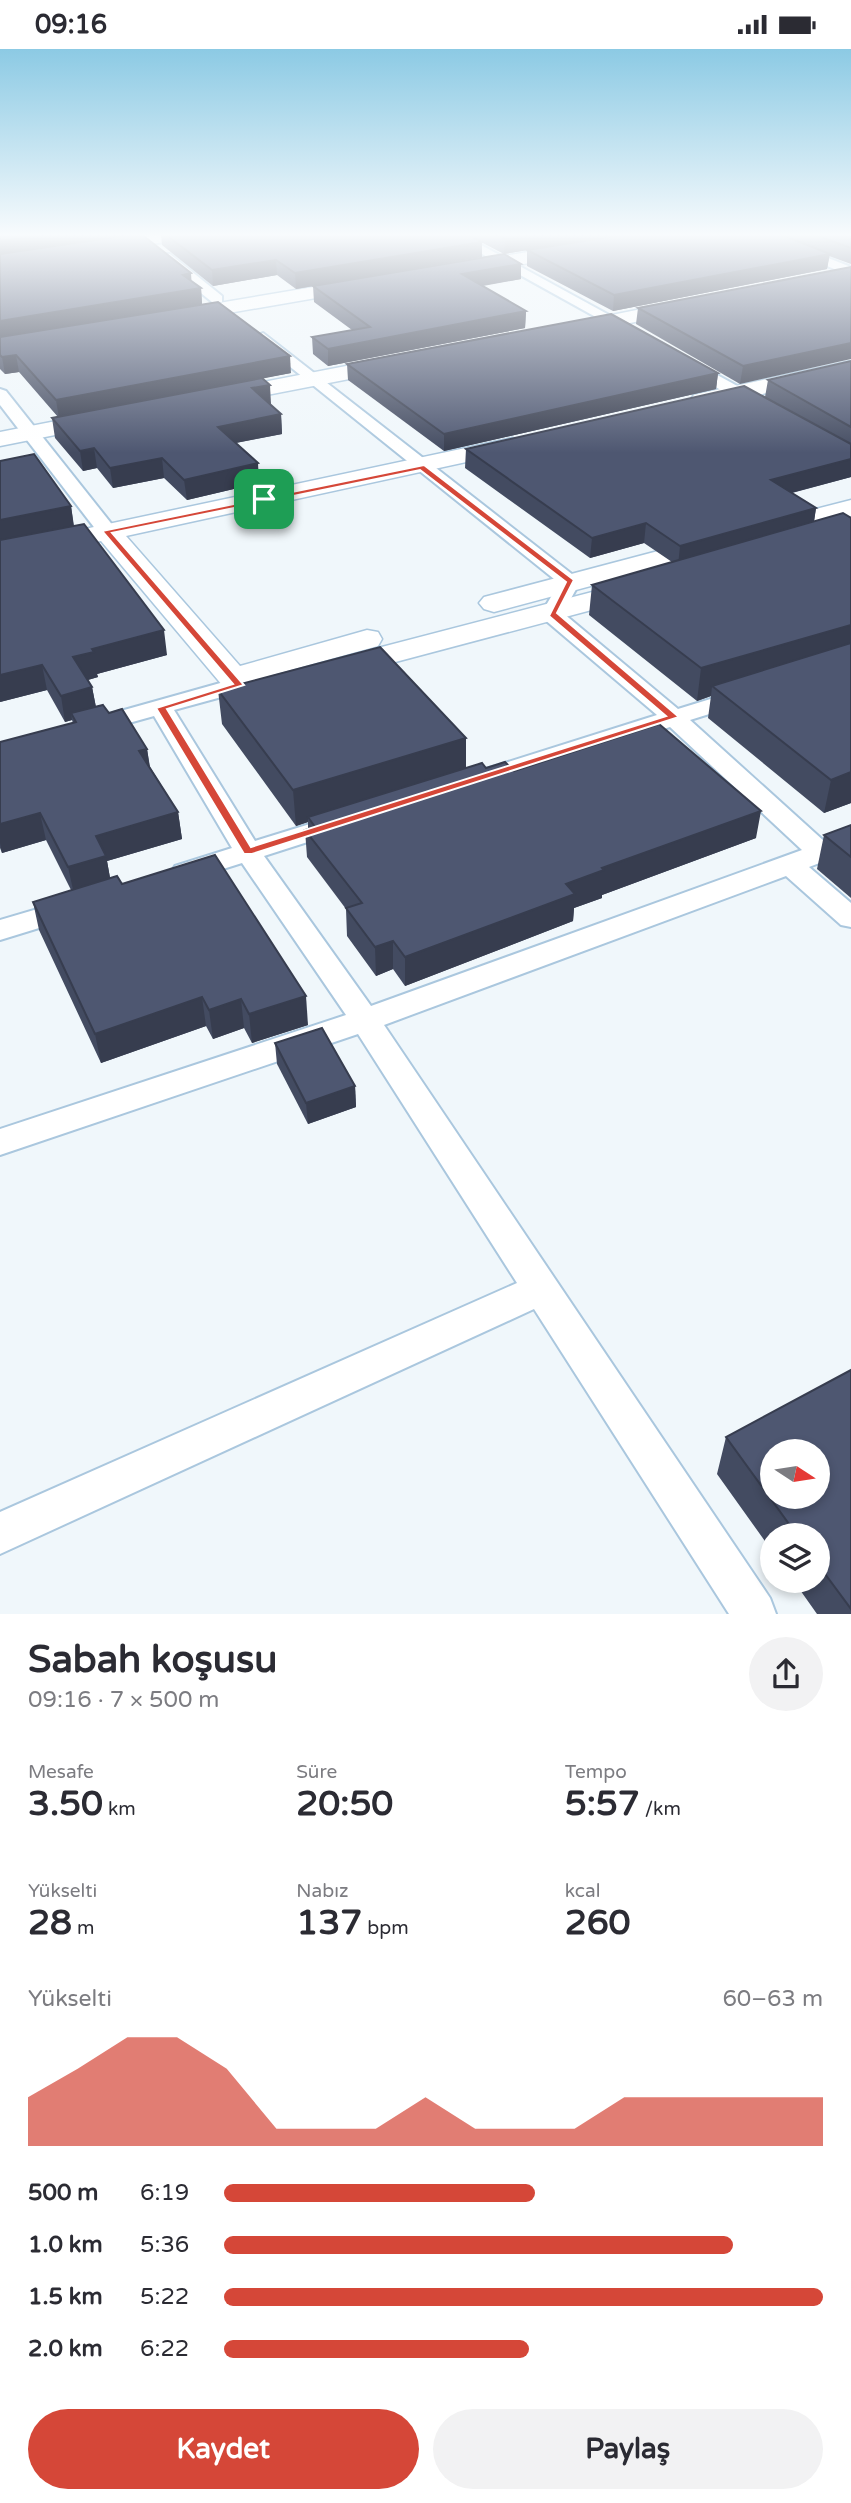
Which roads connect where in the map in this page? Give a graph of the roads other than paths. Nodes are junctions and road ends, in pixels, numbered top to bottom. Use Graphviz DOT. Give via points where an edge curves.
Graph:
graph roads {
  1 [pos="202,307"];
  2 [pos="224,307"];
  3 [pos="590,307"];
  4 [pos="680,307"];
  5 [pos="160,314"];
  6 [pos="614,320"];
  7 [pos="546,334"];
  8 [pos="647,340"];
  9 [pos="669,353"];
  10 [pos="424,358"];
  11 [pos="851,368"];
  12 [pos="316,379"];
  13 [pos="736,392"];
  14 [pos="0,394"];
  15 [pos="194,402"];
  16 [pos="684,404"];
  17 [pos="771,411"];
  18 [pos="127,415"];
  19 [pos="32,432"];
  20 [pos="0,439"];
  21 [pos="540,439"];
  22 [pos="422,467"];
  23 [pos="850,523"];
  24 [pos="107,531"];
  25 [pos="0,555"];
  26 [pos="570,582"];
  27 [pos="552,614"];
  28 [pos="239,685"];
  29 [pos="762,690"];
  30 [pos="161,708"];
  31 [pos="673,717"];
  32 [pos="67,733"];
  33 [pos="461,784"];
  34 [pos="368,814"];
  35 [pos="851,842"];
  36 [pos="248,852"];
  37 [pos="821,853"];
  38 [pos="790,865"];
  39 [pos="157,881"];
  40 [pos="92,901"];
  41 [pos="851,918"];
  42 [pos="0,930"];
  43 [pos="365,1020"];
  44 [pos="0,1142"];
  45 [pos="541,1289"];
  46 [pos="0,1533"];
  47 [pos="754,1614"];
  1 -- 5 [label="street"];
  2 -- 12 [label="street"];
  3 -- 6 [label="street"];
  4 -- 6 [label="street"];
  6 -- 7 [label="street"];
  6 -- 8 [label="street"];
  9 -- 13 [label="street"];
  10 -- 12 [label="street"];
  11 -- 13 [label="street"];
  12 -- 15 [label="street"];
  12 -- 22 [label="street"];
  13 -- 16 [label="street"];
  13 -- 17 [label="street"];
  14 -- 19 [label="street"];
  18 -- 19 [label="street"];
  19 -- 20 [label="street"];
  19 -- 24 [label="street"];
  21 -- 22 [label="street"];
  22 -- 24 [label="street"];
  22 -- 26 [label="street"];
  23 -- 26 [label="street"];
  23 -- 27 [label="street"];
  24 -- 25 [label="street"];
  24 -- 28 [label="street"];
  26 -- 27 [label="street"];
  26 -- 28 [label="street" via="254,670"];
  27 -- 28 [label="street" via="262,688"];
  27 -- 31 [label="street"];
  28 -- 30 [label="street"];
  29 -- 31 [label="street"];
  30 -- 32 [label="street"];
  30 -- 36 [label="street"];
  31 -- 33 [label="street"];
  31 -- 37 [label="street"];
  34 -- 36 [label="street"];
  35 -- 37 [label="street"];
  36 -- 39 [label="street"];
  36 -- 43 [label="street"];
  37 -- 38 [label="street"];
  38 -- 41 [label="street"];
  38 -- 43 [label="street"];
  40 -- 42 [label="street"];
  43 -- 44 [label="street"];
  43 -- 45 [label="street"];
  45 -- 46 [label="street"];
  45 -- 47 [label="street"];
}
